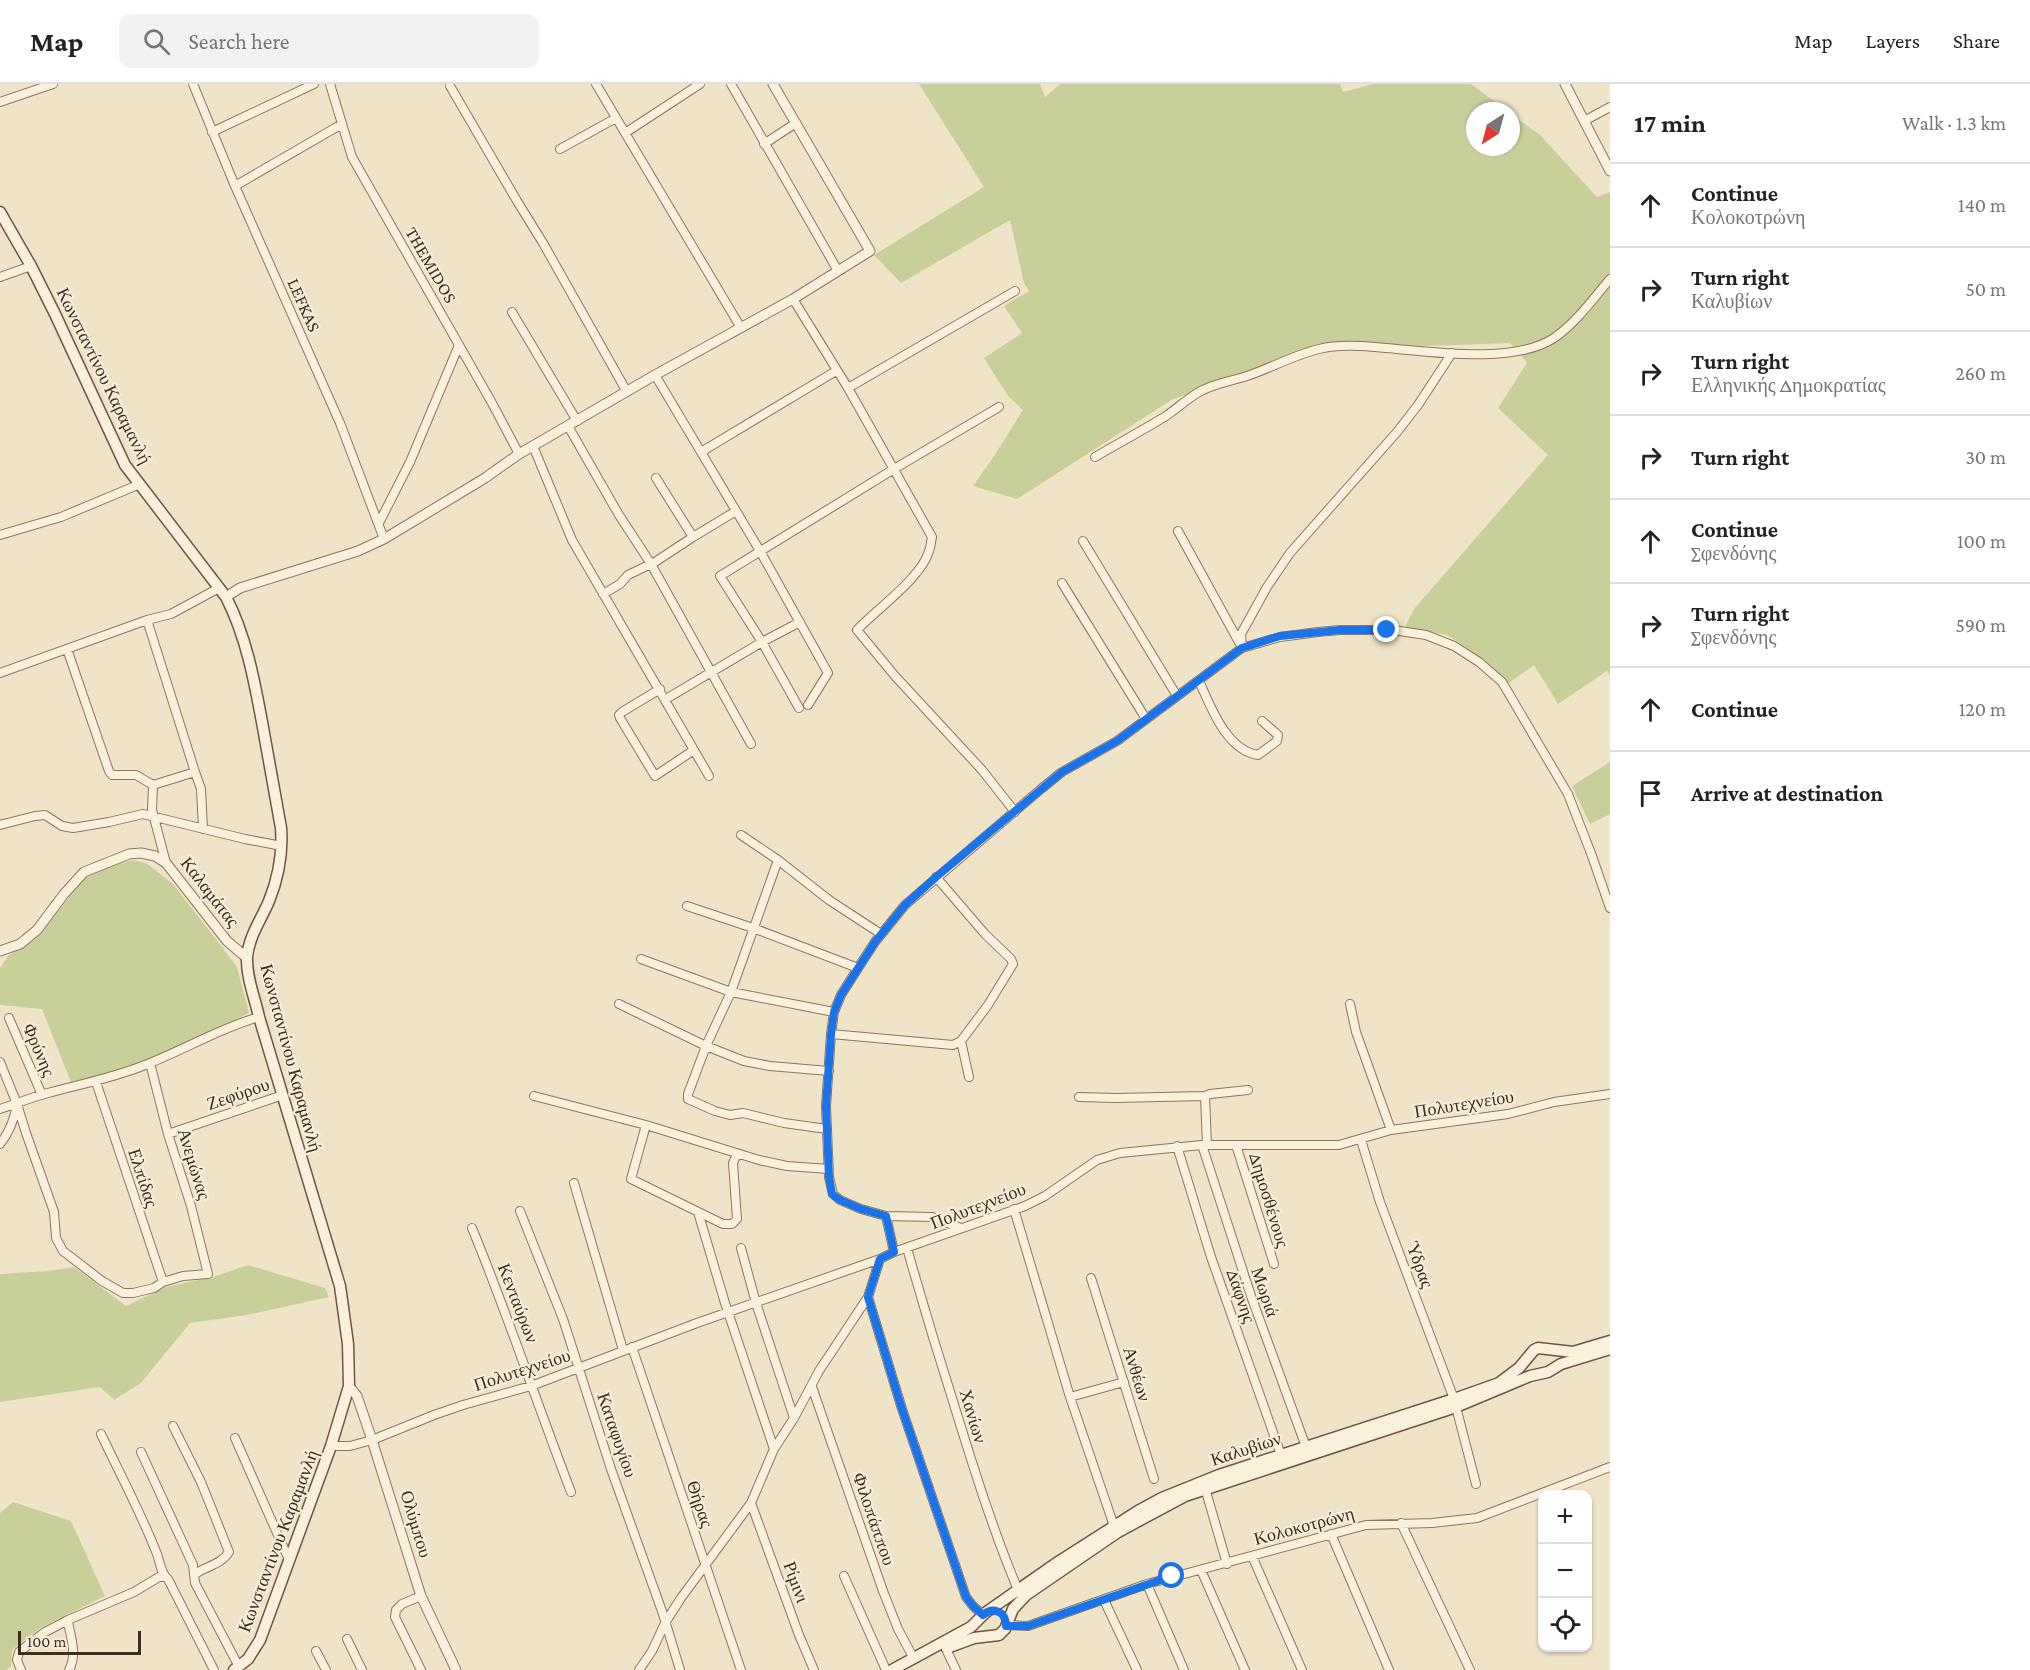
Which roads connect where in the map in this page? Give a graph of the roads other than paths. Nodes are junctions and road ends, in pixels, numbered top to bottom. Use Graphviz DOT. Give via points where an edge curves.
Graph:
graph roads {
  1 [pos="53,84"];
  2 [pos="193,84"];
  3 [pos="314,84"];
  4 [pos="330,84"];
  5 [pos="596,84"];
  6 [pos="700,84"];
  7 [pos="731,84"];
  8 [pos="773,84"];
  9 [pos="1565,84"];
  10 [pos="450,86"];
  11 [pos="0,102"];
  12 [pos="1610,107"];
  13 [pos="616,118"];
  14 [pos="1584,121"];
  15 [pos="796,123"];
  16 [pos="342,124"];
  17 [pos="212,132"];
  18 [pos="625,133"];
  19 [pos="764,144"];
  20 [pos="560,149"];
  21 [pos="1610,171"];
  22 [pos="235,186"];
  23 [pos="0,212"];
  24 [pos="3,225"];
  25 [pos="31,266"];
  26 [pos="838,271"];
  27 [pos="0,277"];
  28 [pos="1610,279"];
  29 [pos="1015,291"];
  30 [pos="793,299"];
  31 [pos="512,312"];
  32 [pos="741,328"];
  33 [pos="459,345"];
  34 [pos="1452,353"];
  35 [pos="836,371"];
  36 [pos="655,375"];
  37 [pos="848,388"];
  38 [pos="627,392"];
  39 [pos="999,407"];
  40 [pos="577,421"];
  41 [pos="568,426"];
  42 [pos="533,446"];
  43 [pos="701,452"];
  44 [pos="519,454"];
  45 [pos="1095,457"];
  46 [pos="894,468"];
  47 [pos="656,478"];
  48 [pos="140,484"];
  49 [pos="736,511"];
  50 [pos="379,523"];
  51 [pos="1178,531"];
  52 [pos="0,535"];
  53 [pos="693,537"];
  54 [pos="384,539"];
  55 [pos="1083,541"];
  56 [pos="760,551"];
  57 [pos="651,564"];
  58 [pos="1062,583"];
  59 [pos="223,592"];
  60 [pos="603,594"];
  61 [pos="147,620"];
  62 [pos="800,622"];
  63 [pos="762,642"];
  64 [pos="1242,648"];
  65 [pos="67,649"];
  66 [pos="0,673"];
  67 [pos="711,673"];
  68 [pos="1199,681"];
  69 [pos="660,688"];
  70 [pos="1177,696"];
  71 [pos="666,699"];
  72 [pos="808,705"];
  73 [pos="799,708"];
  74 [pos="1146,719"];
  75 [pos="1262,721"];
  76 [pos="751,744"];
  77 [pos="694,750"];
  78 [pos="195,772"];
  79 [pos="709,776"];
  80 [pos="153,785"];
  81 [pos="1015,812"];
  82 [pos="154,816"];
  83 [pos="0,825"];
  84 [pos="203,829"];
  85 [pos="741,836"];
  86 [pos="282,846"];
  87 [pos="778,860"];
  88 [pos="165,863"];
  89 [pos="936,877"];
  90 [pos="687,906"];
  91 [pos="1610,908"];
  92 [pos="753,928"];
  93 [pos="881,934"];
  94 [pos="0,951"];
  95 [pos="247,958"];
  96 [pos="640,959"];
  97 [pos="858,968"];
  98 [pos="730,992"];
  99 [pos="619,1004"];
  100 [pos="1350,1004"];
  101 [pos="834,1012"];
  102 [pos="260,1017"];
  103 [pos="9,1018"];
  104 [pos="831,1034"];
  105 [pos="961,1041"];
  106 [pos="706,1046"];
  107 [pos="0,1062"];
  108 [pos="150,1063"];
  109 [pos="829,1071"];
  110 [pos="969,1077"];
  111 [pos="96,1082"];
  112 [pos="1248,1090"];
  113 [pos="1610,1094"];
  114 [pos="42,1095"];
  115 [pos="283,1095"];
  116 [pos="534,1096"];
  117 [pos="1205,1096"];
  118 [pos="1078,1097"];
  119 [pos="17,1104"];
  120 [pos="0,1109"];
  121 [pos="646,1125"];
  122 [pos="827,1129"];
  123 [pos="1391,1130"];
  124 [pos="168,1134"];
  125 [pos="1361,1140"];
  126 [pos="0,1143"];
  127 [pos="1236,1144"];
  128 [pos="1205,1145"];
  129 [pos="1177,1146"];
  130 [pos="737,1154"];
  131 [pos="829,1169"];
  132 [pos="574,1183"];
  133 [pos="1014,1209"];
  134 [pos="520,1211"];
  135 [pos="698,1212"];
  136 [pos="886,1216"];
  137 [pos="472,1227"];
  138 [pos="961,1228"];
  139 [pos="741,1248"];
  140 [pos="907,1248"];
  141 [pos="894,1252"];
  142 [pos="880,1259"];
  143 [pos="1274,1264"];
  144 [pos="1091,1278"];
  145 [pos="163,1282"];
  146 [pos="868,1297"];
  147 [pos="756,1303"];
  148 [pos="728,1313"];
  149 [pos="1610,1341"];
  150 [pos="632,1347"];
  151 [pos="1547,1348"];
  152 [pos="1610,1349"];
  153 [pos="623,1350"];
  154 [pos="1529,1357"];
  155 [pos="578,1368"];
  156 [pos="1551,1370"];
  157 [pos="1539,1373"];
  158 [pos="1124,1382"];
  159 [pos="349,1386"];
  160 [pos="531,1386"];
  161 [pos="812,1387"];
  162 [pos="1070,1397"];
  163 [pos="1455,1403"];
  164 [pos="794,1418"];
  165 [pos="173,1426"];
  166 [pos="101,1434"];
  167 [pos="235,1438"];
  168 [pos="372,1440"];
  169 [pos="331,1446"];
  170 [pos="1306,1447"];
  171 [pos="774,1449"];
  172 [pos="141,1452"];
  173 [pos="1281,1455"];
  174 [pos="1610,1467"];
  175 [pos="1154,1479"];
  176 [pos="1476,1484"];
  177 [pos="1205,1488"];
  178 [pos="571,1492"];
  179 [pos="751,1503"];
  180 [pos="1401,1523"];
  181 [pos="1114,1526"];
  182 [pos="1331,1534"];
  183 [pos="1252,1556"];
  184 [pos="289,1560"];
  185 [pos="705,1563"];
  186 [pos="1227,1564"];
  187 [pos="1201,1570"];
  188 [pos="194,1575"];
  189 [pos="844,1576"];
  190 [pos="164,1577"];
  191 [pos="1147,1584"];
  192 [pos="1018,1590"];
  193 [pos="421,1596"];
  194 [pos="1104,1599"];
  195 [pos="985,1614"];
  196 [pos="68,1620"];
  197 [pos="665,1623"];
  198 [pos="1006,1624"];
  199 [pos="991,1636"];
  200 [pos="347,1639"];
  201 [pos="946,1649"];
  202 [pos="316,1651"];
  203 [pos="914,1659"];
  204 [pos="236,1668"];
  205 [pos="21,1670"];
  206 [pos="69,1670"];
  207 [pos="214,1670"];
  208 [pos="326,1670"];
  209 [pos="362,1670"];
  210 [pos="421,1670"];
  211 [pos="456,1670"];
  212 [pos="639,1670"];
  213 [pos="680,1670"];
  214 [pos="741,1670"];
  215 [pos="814,1670"];
  216 [pos="886,1670"];
  217 [pos="892,1670"];
  218 [pos="907,1670"];
  219 [pos="957,1670"];
  220 [pos="1137,1670"];
  221 [pos="1184,1670"];
  222 [pos="1245,1670"];
  223 [pos="1302,1670"];
  224 [pos="1389,1670"];
  225 [pos="1470,1670"];
  1 -- 11 [label="street"];
  2 -- 17 [label="street, LEFKAS"];
  3 -- 17 [label="street"];
  4 -- 16 [label="street, THEMIDOS"];
  5 -- 13 [label="street"];
  6 -- 18 [label="street"];
  7 -- 19 [label="street"];
  8 -- 15 [label="street"];
  9 -- 14 [label="street"];
  10 -- 38 [label="street"];
  12 -- 14 [label="street"];
  13 -- 18 [label="street"];
  13 -- 20 [label="street"];
  14 -- 21 [label="street"];
  15 -- 19 [label="street"];
  15 -- 26 [label="street" via="870,251"];
  16 -- 22 [label="street"];
  16 -- 33 [label="street, THEMIDOS" via="352,157"];
  17 -- 22 [label="street, LEFKAS"];
  18 -- 32 [label="street"];
  19 -- 26 [label="street"];
  22 -- 50 [label="street, LEFKAS" via="340,423"];
  23 -- 24 [label="main road, Κωνσταντίνου Καραμανλή"];
  24 -- 25 [label="main road, Κωνσταντίνου Καραμανλή"];
  25 -- 27 [label="street"];
  25 -- 48 [label="main road, Κωνσταντίνου Καραμανλή" via="125,465"];
  26 -- 30 [label="street"];
  28 -- 34 [label="street" via="1568,326 1535,348"];
  29 -- 37 [label="street"];
  30 -- 32 [label="street"];
  30 -- 35 [label="street"];
  31 -- 40 [label="street"];
  32 -- 36 [label="street"];
  33 -- 44 [label="street, THEMIDOS"];
  33 -- 50 [label="street" via="410,462"];
  34 -- 45 [label="street" via="1368,346 1321,349 1203,390"];
  34 -- 64 [label="street" via="1398,432 1290,553 1241,634"];
  35 -- 37 [label="street"];
  35 -- 43 [label="street"];
  36 -- 38 [label="street"];
  36 -- 43 [label="street"];
  37 -- 46 [label="street"];
  38 -- 40 [label="street"];
  39 -- 46 [label="street"];
  40 -- 41 [label="street"];
  41 -- 42 [label="street"];
  41 -- 57 [label="street"];
  42 -- 44 [label="street"];
  42 -- 60 [label="street" via="573,540"];
  43 -- 49 [label="street"];
  44 -- 54 [label="street"];
  46 -- 56 [label="street"];
  46 -- 81 [label="street" via="932,537 929,552 910,580 858,630"];
  47 -- 53 [label="street"];
  48 -- 52 [label="street" via="61,517"];
  48 -- 59 [label="main road, Κωνσταντίνου Καραμανλή"];
  49 -- 53 [label="street"];
  49 -- 56 [label="street"];
  50 -- 54 [label="street, LEFKAS"];
  51 -- 64 [label="street"];
  53 -- 57 [label="street"];
  54 -- 59 [label="street"];
  55 -- 70 [label="street"];
  56 -- 62 [label="street"];
  56 -- 63 [label="street" via="720,576"];
  57 -- 60 [label="street"];
  57 -- 67 [label="street"];
  58 -- 74 [label="street"];
  59 -- 61 [label="street"];
  59 -- 86 [label="main road, Κωνσταντίνου Καραμανλή" via="243,637 256,689"];
  60 -- 69 [label="street"];
  61 -- 65 [label="street"];
  61 -- 78 [label="street"];
  62 -- 63 [label="street"];
  62 -- 72 [label="street" via="828,674"];
  63 -- 67 [label="street"];
  63 -- 73 [label="street"];
  64 -- 68 [label="street"];
  64 -- 91 [label="street" via="1280,636 1393,630 1426,635 1479,662 1502,682 1568,794"];
  65 -- 66 [label="street"];
  65 -- 80 [label="street" via="109,771 112,775 136,775"];
  67 -- 71 [label="street"];
  67 -- 76 [label="street"];
  68 -- 70 [label="street"];
  68 -- 75 [label="street" via="1239,748 1249,754 1258,755 1277,741 1278,735"];
  69 -- 71 [label="street"];
  69 -- 77 [label="street" via="622,712 620,718 655,776"];
  70 -- 74 [label="street"];
  71 -- 77 [label="street"];
  74 -- 81 [label="street" via="1117,741 1062,772"];
  77 -- 79 [label="street"];
  78 -- 80 [label="street"];
  78 -- 84 [label="street" via="201,789"];
  80 -- 82 [label="street"];
  81 -- 89 [label="street"];
  82 -- 83 [label="street" via="143,814 73,828 45,815"];
  82 -- 84 [label="street"];
  82 -- 88 [label="street"];
  84 -- 86 [label="street"];
  85 -- 87 [label="street"];
  86 -- 95 [label="main road, Κωνσταντίνου Καραμανλή" via="279,873"];
  87 -- 92 [label="street"];
  87 -- 93 [label="street"];
  88 -- 94 [label="street, Καλαμάτας" via="155,856 129,854 84,872 37,930 20,944"];
  88 -- 95 [label="street, Καλαμάτας" via="227,941"];
  89 -- 93 [label="street"];
  89 -- 105 [label="street" via="1013,964"];
  90 -- 92 [label="street"];
  92 -- 97 [label="street"];
  92 -- 98 [label="street"];
  93 -- 97 [label="street"];
  95 -- 102 [label="main road, Κωνσταντίνου Καραμανλή"];
  96 -- 98 [label="street"];
  97 -- 101 [label="street"];
  98 -- 101 [label="street"];
  98 -- 106 [label="street"];
  99 -- 106 [label="street"];
  100 -- 123 [label="street"];
  101 -- 104 [label="street"];
  102 -- 108 [label="street"];
  102 -- 115 [label="main road, Κωνσταντίνου Καραμανλή"];
  103 -- 114 [label="street, Φρύνης"];
  104 -- 105 [label="street" via="953,1045"];
  104 -- 109 [label="street"];
  105 -- 110 [label="street"];
  106 -- 109 [label="street" via="744,1061"];
  106 -- 122 [label="street" via="688,1099 730,1115 743,1113"];
  107 -- 119 [label="street"];
  108 -- 111 [label="street"];
  108 -- 124 [label="street, Ανεμώνας"];
  109 -- 122 [label="street"];
  111 -- 114 [label="street"];
  111 -- 145 [label="street, Ελπίδας"];
  112 -- 117 [label="street"];
  113 -- 123 [label="street, Πολυτεχνείου" via="1508,1114"];
  114 -- 119 [label="street"];
  115 -- 124 [label="street, Ζεφύρου"];
  115 -- 159 [label="main road, Κωνσταντίνου Καραμανλή" via="340,1286"];
  116 -- 121 [label="street"];
  117 -- 118 [label="street"];
  117 -- 128 [label="street, Μωριά"];
  119 -- 120 [label="street"];
  119 -- 126 [label="street" via="8,1134"];
  119 -- 145 [label="street" via="54,1212 56,1238 63,1251 123,1293 154,1288"];
  121 -- 130 [label="street"];
  121 -- 135 [label="street" via="631,1179"];
  122 -- 131 [label="street"];
  123 -- 125 [label="street, Πολυτεχνείου"];
  124 -- 145 [label="street, Ανεμώνας" via="208,1274"];
  125 -- 127 [label="street, Πολυτεχνείου" via="1312,1146"];
  125 -- 163 [label="street, Ύδρας"];
  127 -- 128 [label="street, Πολυτεχνείου"];
  127 -- 143 [label="street, Δημοσθένους"];
  128 -- 129 [label="street, Πολυτεχνείου"];
  128 -- 170 [label="street, Μωριά" via="1232,1241"];
  129 -- 133 [label="street, Πολυτεχνείου" via="1097,1160 1045,1196"];
  129 -- 173 [label="street, Δάφνης" via="1211,1257"];
  130 -- 131 [label="street" via="787,1166"];
  130 -- 135 [label="street" via="737,1219 732,1224 723,1224"];
  131 -- 136 [label="street" via="832,1194"];
  132 -- 153 [label="street"];
  133 -- 138 [label="street, Πολυτεχνείου"];
  133 -- 162 [label="street"];
  134 -- 155 [label="street, Καταφυγίου" via="550,1283"];
  135 -- 148 [label="street"];
  136 -- 138 [label="street" via="932,1217"];
  136 -- 141 [label="street"];
  137 -- 160 [label="street, Κενταύρων"];
  138 -- 140 [label="street, Πολυτεχνείου"];
  139 -- 147 [label="street"];
  140 -- 141 [label="street, Πολυτεχνείου"];
  140 -- 192 [label="street, Χανίων" via="967,1448"];
  141 -- 142 [label="street, Πολυτεχνείου"];
  142 -- 146 [label="street"];
  142 -- 147 [label="street, Πολυτεχνείου"];
  144 -- 158 [label="street, Ανθέων"];
  146 -- 161 [label="street"];
  146 -- 195 [label="street" via="966,1597"];
  147 -- 148 [label="street, Πολυτεχνείου"];
  147 -- 164 [label="street"];
  148 -- 150 [label="street, Πολυτεχνείου"];
  148 -- 171 [label="street"];
  149 -- 151 [label="main road" via="1572,1352"];
  150 -- 153 [label="street, Πολυτεχνείου"];
  150 -- 185 [label="street, Θήρας"];
  151 -- 154 [label="main road, Καλυβίων" via="1538,1348"];
  151 -- 156 [label="main road" via="1555,1358"];
  152 -- 156 [label="main road, Καλυβίων"];
  153 -- 155 [label="street, Πολυτεχνείου"];
  154 -- 157 [label="main road" via="1531,1367"];
  154 -- 163 [label="main road, Καλυβίων" via="1510,1376"];
  155 -- 160 [label="street, Πολυτεχνείου"];
  155 -- 197 [label="street, Καταφυγίου"];
  156 -- 157 [label="main road, Καλυβίων"];
  157 -- 163 [label="main road, Καλυβίων"];
  158 -- 162 [label="street"];
  158 -- 175 [label="street, Ανθέων"];
  159 -- 168 [label="street, Ολύμπου" via="357,1396"];
  159 -- 169 [label="main road, Κωνσταντίνου Καραμανλή"];
  160 -- 168 [label="street, Πολυτεχνείου" via="462,1405"];
  160 -- 178 [label="street, Κενταύρων"];
  161 -- 164 [label="street"];
  161 -- 203 [label="street, Φιλοπάππου" via="883,1591"];
  162 -- 181 [label="street"];
  163 -- 170 [label="main road, Καλυβίων"];
  163 -- 176 [label="street, Ύδρας"];
  163 -- 177 [label="main road, Καλυβίων"];
  164 -- 171 [label="street"];
  165 -- 188 [label="street" via="229,1552 222,1561"];
  166 -- 190 [label="street"];
  167 -- 184 [label="street"];
  168 -- 169 [label="street, Πολυτεχνείου"];
  168 -- 193 [label="street, Ολύμπου"];
  169 -- 184 [label="main road, Κωνσταντίνου Καραμανλή"];
  170 -- 173 [label="main road, Καλυβίων"];
  171 -- 179 [label="street"];
  172 -- 188 [label="street" via="193,1565"];
  173 -- 181 [label="main road, Καλυβίων" via="1182,1489"];
  174 -- 180 [label="street, Κολοκοτρώνη" via="1477,1518"];
  177 -- 186 [label="street"];
  177 -- 198 [label="main road, Καλυβίων" via="1142,1518 1059,1571 1018,1602"];
  179 -- 185 [label="street"];
  179 -- 215 [label="street, Ρίμινι"];
  180 -- 182 [label="street, Κολοκοτρώνη" via="1366,1525"];
  180 -- 225 [label="street"];
  181 -- 192 [label="main road, Καλυβίων"];
  182 -- 183 [label="street, Κολοκοτρώνη"];
  182 -- 224 [label="street"];
  183 -- 186 [label="street, Κολοκοτρώνη"];
  183 -- 223 [label="street"];
  184 -- 204 [label="main road, Κωνσταντίνου Καραμανλή" via="260,1640 249,1659"];
  185 -- 197 [label="street"];
  185 -- 214 [label="street, Θήρας"];
  186 -- 187 [label="street, Κολοκοτρώνη"];
  187 -- 191 [label="street, Κολοκοτρώνη"];
  187 -- 222 [label="street"];
  188 -- 204 [label="street"];
  189 -- 216 [label="street"];
  190 -- 196 [label="street"];
  190 -- 207 [label="street"];
  191 -- 194 [label="street, Κολοκοτρώνη"];
  191 -- 221 [label="street"];
  192 -- 195 [label="main road, Καλυβίων"];
  193 -- 210 [label="street" via="402,1604 395,1617"];
  193 -- 211 [label="street, Ολύμπου"];
  194 -- 198 [label="street, Κολοκοτρώνη" via="1028,1626"];
  194 -- 220 [label="street"];
  195 -- 198 [label="main road" via="1001,1613"];
  195 -- 199 [label="main road" via="982,1629"];
  195 -- 203 [label="main road, Καλυβίων" via="971,1627"];
  196 -- 205 [label="street" via="19,1652"];
  196 -- 206 [label="street" via="75,1653"];
  197 -- 212 [label="street"];
  197 -- 213 [label="street, Καταφυγίου"];
  198 -- 199 [label="main road, Καλυβίων" via="1002,1632"];
  199 -- 201 [label="main road, Καλυβίων"];
  200 -- 209 [label="street"];
  201 -- 218 [label="main road, Καλυβίων"];
  201 -- 219 [label="street"];
  202 -- 208 [label="street"];
  203 -- 217 [label="main road, Καλυβίων"];
}
